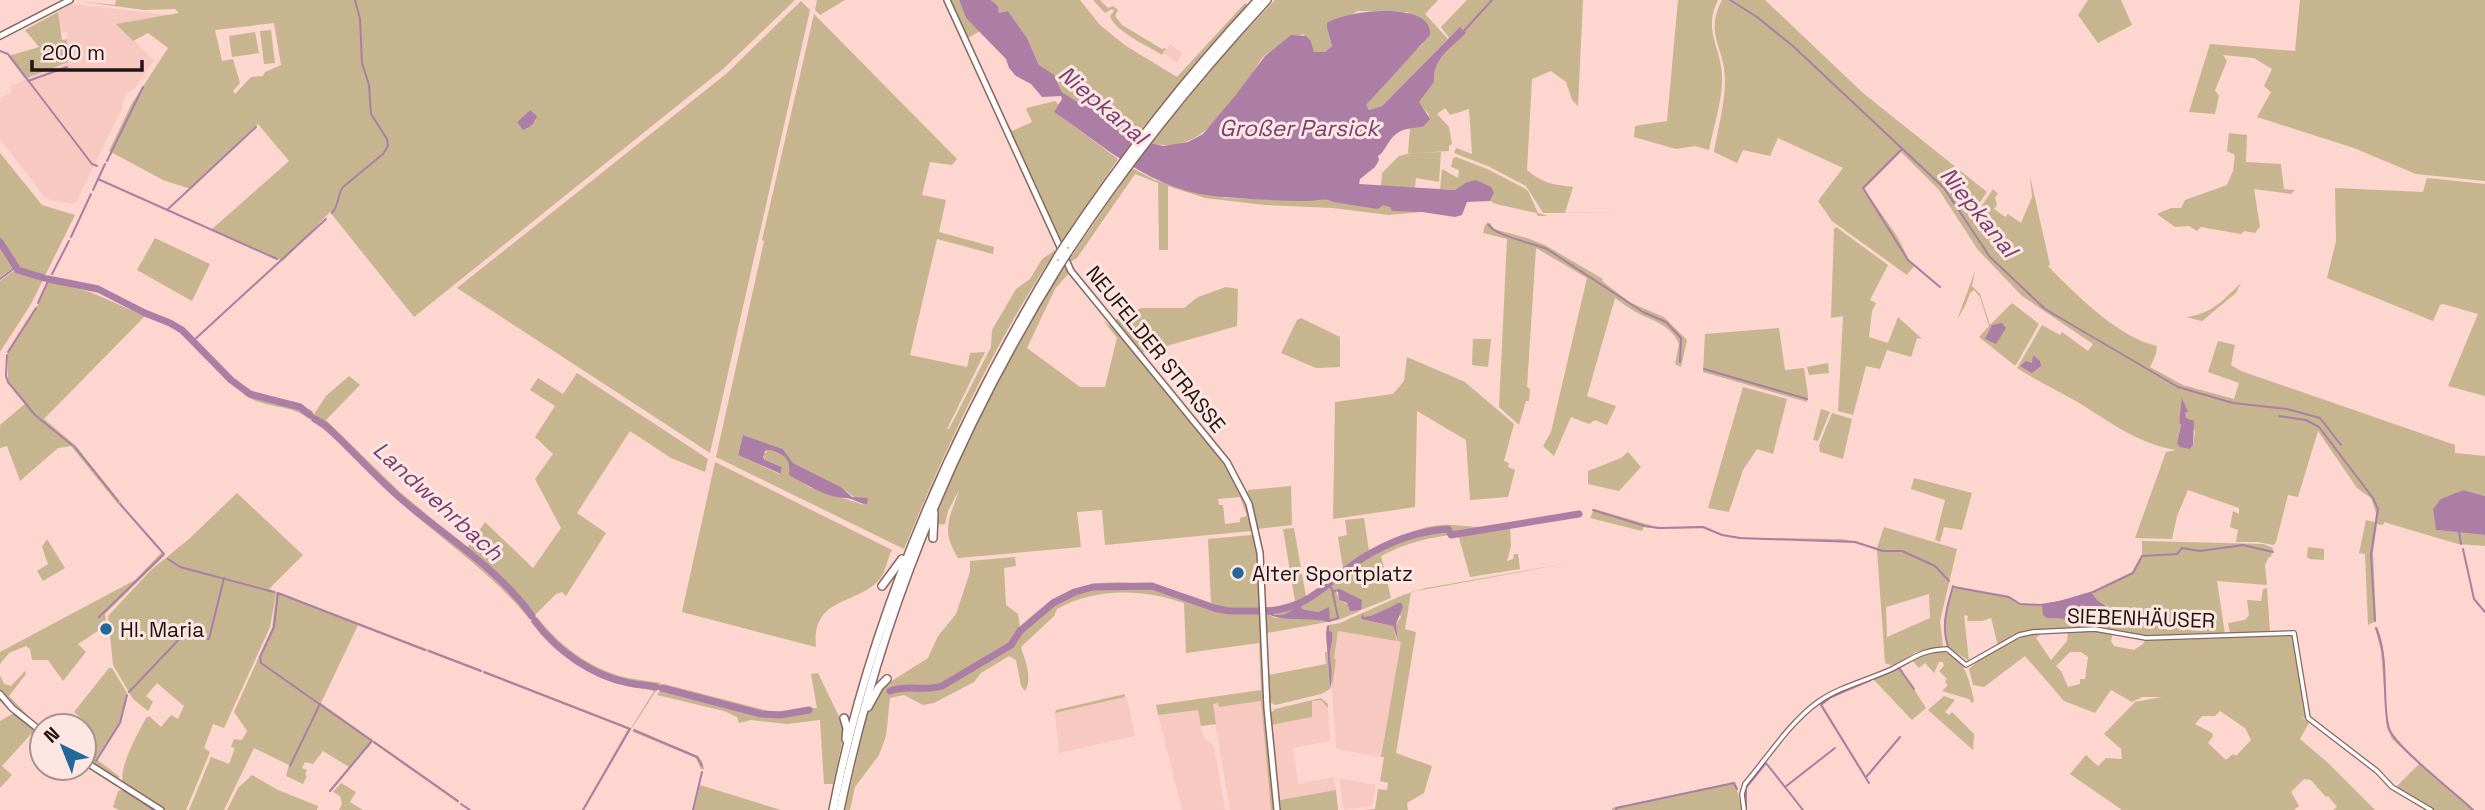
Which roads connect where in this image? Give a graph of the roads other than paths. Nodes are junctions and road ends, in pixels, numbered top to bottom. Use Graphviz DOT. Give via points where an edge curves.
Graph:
graph roads {
  1 [pos="70,0"];
  2 [pos="947,0"];
  3 [pos="1258,0"];
  4 [pos="1267,0"];
  5 [pos="0,36"];
  6 [pos="1149,132"];
  7 [pos="1059,260"];
  8 [pos="941,489"];
  9 [pos="933,537"];
  10 [pos="912,544"];
  11 [pos="882,586"];
  12 [pos="887,679"];
  13 [pos="0,694"];
  14 [pos="844,718"];
  15 [pos="28,721"];
  16 [pos="860,723"];
  17 [pos="98,770"];
  18 [pos="842,771"];
  19 [pos="161,810"];
  20 [pos="833,810"];
  21 [pos="839,810"];
  22 [pos="1277,810"];
  23 [pos="1744,810"];
  24 [pos="2431,810"];
  1 -- 5 [label="main road"];
  2 -- 22 [label="main road, NEUFELDER STRASSE" via="1071,271 1227,462 1248,504 1260,553"];
  3 -- 6 [label="highway" via="1187,80"];
  4 -- 6 [label="highway"];
  6 -- 7 [label="highway, bridge"];
  7 -- 8 [label="highway" via="995,376"];
  7 -- 10 [label="highway" via="1023,313 971,410"];
  8 -- 9 [label="highway"];
  8 -- 16 [label="highway" via="895,607"];
  10 -- 11 [label="highway"];
  10 -- 18 [label="highway" via="873,655"];
  12 -- 16 [label="highway"];
  13 -- 15 [label="main road"];
  14 -- 18 [label="highway" via="847,733"];
  16 -- 21 [label="highway"];
  17 -- 19 [label="main road"];
  18 -- 20 [label="highway"];
  23 -- 24 [label="street, SIEBENHÄUSER" via="1745,784 1817,703 1932,649 1947,649 1966,665 2019,635 2095,629 2146,638 2294,633 2308,718 2392,787"];
}
